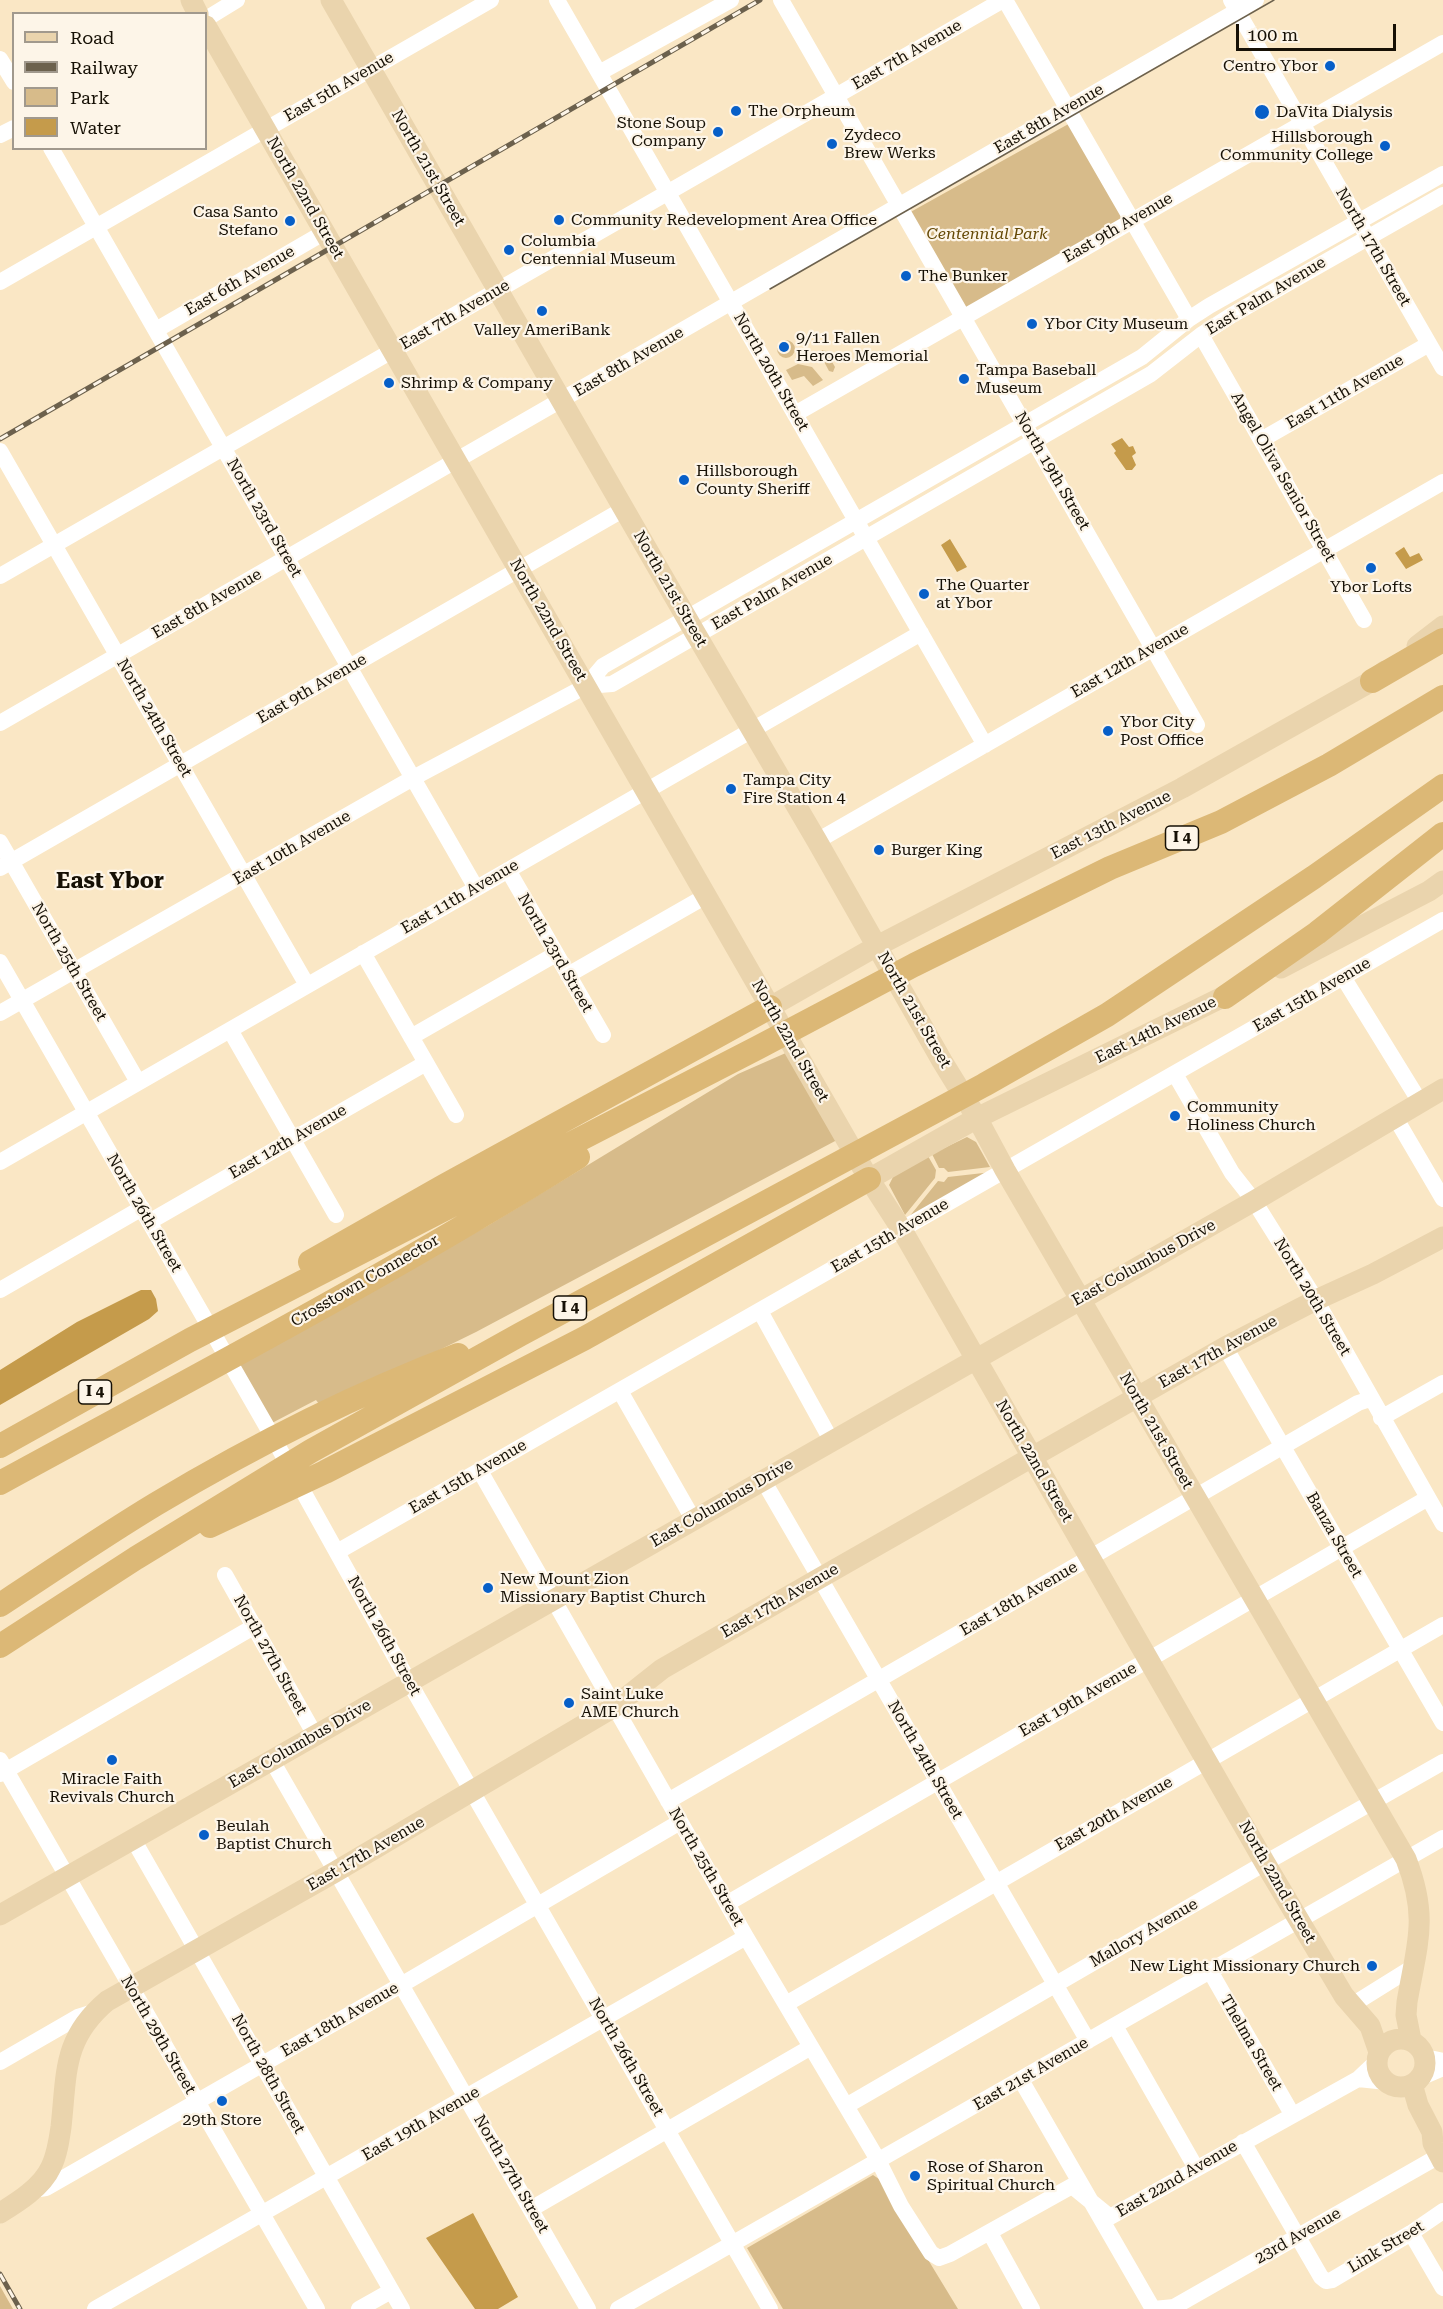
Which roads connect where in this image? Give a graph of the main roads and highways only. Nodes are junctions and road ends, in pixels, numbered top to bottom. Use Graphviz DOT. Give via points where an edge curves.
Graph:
graph roads {
  1 [pos="331,0"];
  2 [pos="207,28"];
  3 [pos="1443,626"];
  4 [pos="1443,640"];
  5 [pos="1372,681"];
  6 [pos="1443,698"];
  7 [pos="1443,786"];
  8 [pos="1443,834"];
  9 [pos="1443,881"];
  10 [pos="851,900"];
  11 [pos="914,927"];
  12 [pos="877,946"];
  13 [pos="1225,997"];
  14 [pos="770,1007"];
  15 [pos="723,1066"];
  16 [pos="1443,1089"];
  17 [pos="977,1118"];
  18 [pos="869,1179"];
  19 [pos="1443,1237"];
  20 [pos="1079,1299"];
  21 [pos="235,1312"];
  22 [pos="521,1334"];
  23 [pos="975,1359"];
  24 [pos="1137,1398"];
  25 [pos="0,1446"];
  26 [pos="1032,1458"];
  27 [pos="0,1483"];
  28 [pos="273,1485"];
  29 [pos="0,1605"];
  30 [pos="0,1646"];
  31 [pos="0,1915"];
  32 [pos="1411,2040"];
  33 [pos="1378,2057"];
  34 [pos="1434,2059"];
  35 [pos="1405,2083"];
  36 [pos="1439,2154"];
  37 [pos="33,2190"];
  38 [pos="0,2213"];
  1 -- 10 [label="main road, North 21st Street"];
  2 -- 14 [label="main road, North 22nd Street"];
  3 -- 5 [label="main road, East 13th Avenue"];
  4 -- 5 [label="highway"];
  5 -- 11 [label="main road, East 13th Avenue" via="1182,788"];
  6 -- 15 [label="highway, I 4" via="1221,822 1110,868"];
  7 -- 22 [label="highway, I 4" via="1314,878 1107,1015 831,1169"];
  8 -- 13 [label="highway" via="1317,933"];
  9 -- 13 [label="main road, East 14th Avenue"];
  10 -- 11 [label="main road" via="882,927"];
  10 -- 12 [label="main road, North 21st Street"];
  11 -- 12 [label="main road, East 13th Avenue"];
  12 -- 14 [label="main road, East 13th Avenue"];
  12 -- 17 [label="main road, North 21st Street"];
  13 -- 17 [label="main road, East 14th Avenue"];
  14 -- 18 [label="main road, North 22nd Street"];
  14 -- 21 [label="highway" via="335,1247"];
  15 -- 21 [label="highway, I 4"];
  15 -- 27 [label="highway, Crosstown Connector" via="511,1199"];
  16 -- 20 [label="main road, East Columbus Drive"];
  17 -- 18 [label="main road, East 14th Avenue"];
  17 -- 20 [label="main road, North 21st Street"];
  18 -- 23 [label="main road, North 22nd Street"];
  18 -- 28 [label="highway" via="585,1338 325,1472"];
  19 -- 24 [label="main road, East 17th Avenue" via="1225,1347"];
  20 -- 23 [label="main road, East Columbus Drive"];
  20 -- 24 [label="main road, North 21st Street"];
  21 -- 25 [label="highway, I 4"];
  22 -- 28 [label="highway, I 4" via="311,1451"];
  22 -- 29 [label="highway" via="437,1363 309,1420 154,1505"];
  23 -- 26 [label="main road, North 22nd Street"];
  23 -- 31 [label="main road, East Columbus Drive"];
  24 -- 26 [label="main road, East 17th Avenue"];
  24 -- 32 [label="main road, North 21st Street" via="1406,1859 1418,1893 1420,1923 1406,2015"];
  26 -- 33 [label="main road, North 22nd Street" via="1344,1996 1370,2026"];
  26 -- 37 [label="main road, East 17th Avenue" via="662,1669 614,1707 335,1872 130,1987 94,2012 81,2028 66,2066 58,2147 51,2169"];
  28 -- 30 [label="highway" via="239,1514 136,1558"];
  32 -- 33 [label="main road" via="1391,2041"];
  32 -- 34 [label="main road"];
  33 -- 35 [label="main road" via="1377,2070"];
  34 -- 35 [label="main road"];
  35 -- 36 [label="main road" via="1410,2112 1424,2138"];
  37 -- 38 [label="main road, East 18th Avenue"];
}
